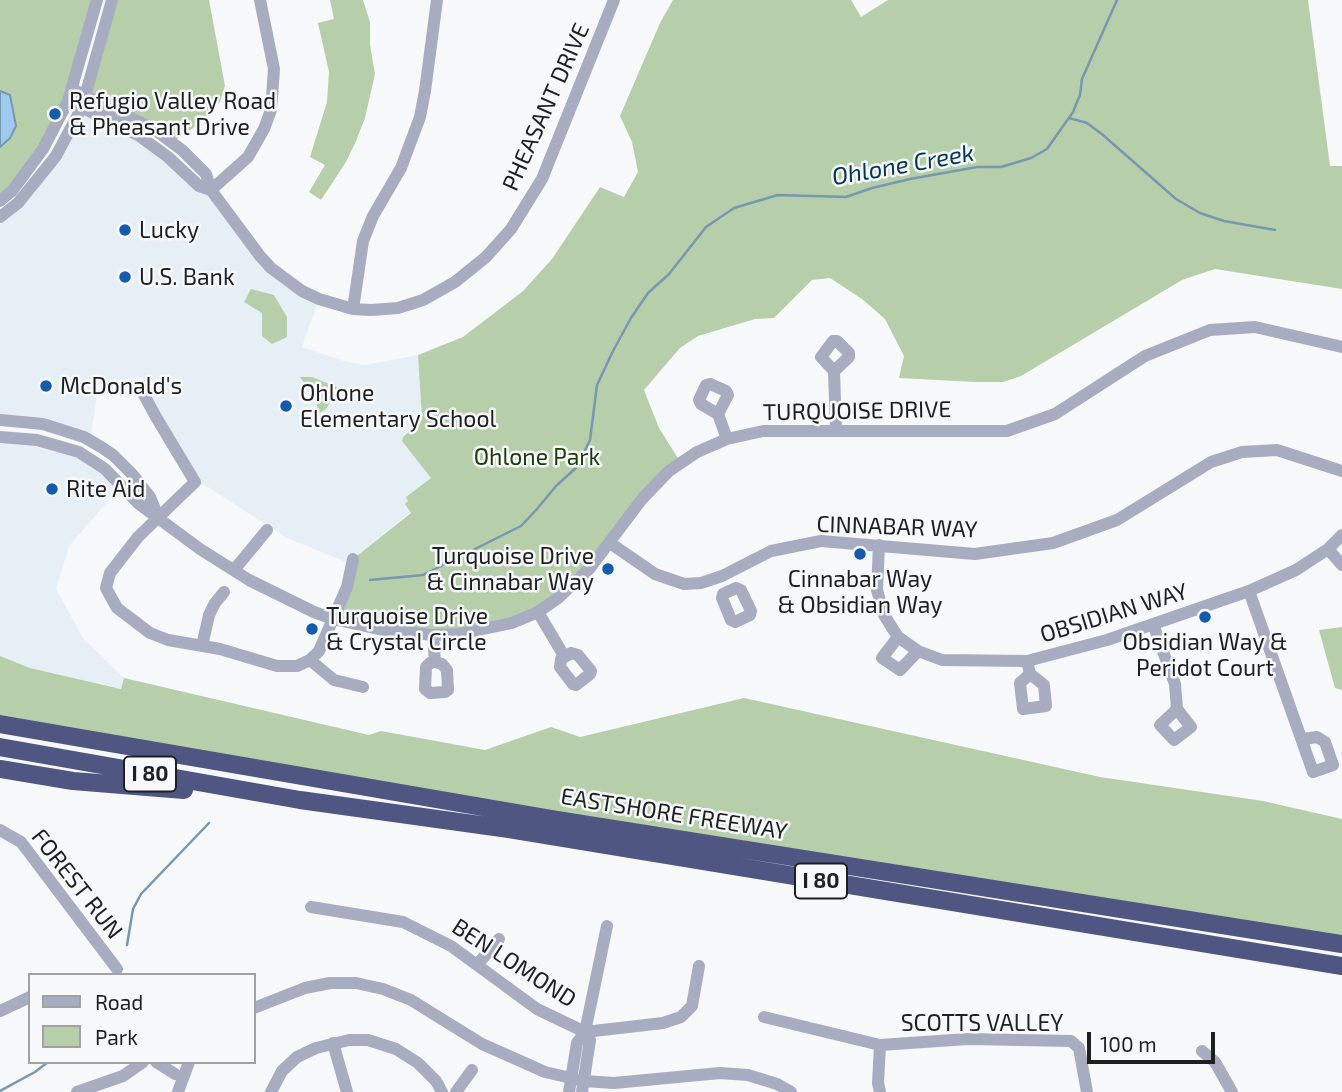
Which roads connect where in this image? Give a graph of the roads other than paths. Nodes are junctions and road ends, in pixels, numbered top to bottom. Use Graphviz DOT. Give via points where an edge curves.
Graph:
graph roads {
  1 [pos="97,0"];
  2 [pos="112,0"];
  3 [pos="260,0"];
  4 [pos="437,0"];
  5 [pos="614,0"];
  6 [pos="70,95"];
  7 [pos="84,101"];
  8 [pos="211,190"];
  9 [pos="0,201"];
  10 [pos="0,217"];
  11 [pos="353,309"];
  12 [pos="1342,347"];
  13 [pos="834,371"];
  14 [pos="145,387"];
  15 [pos="718,414"];
  16 [pos="0,420"];
  17 [pos="836,430"];
  18 [pos="0,437"];
  19 [pos="727,439"];
  20 [pos="1342,471"];
  21 [pos="158,517"];
  22 [pos="267,530"];
  23 [pos="1342,535"];
  24 [pos="610,543"];
  25 [pos="879,545"];
  26 [pos="1328,549"];
  27 [pos="353,559"];
  28 [pos="1342,565"];
  29 [pos="234,570"];
  30 [pos="722,576"];
  31 [pos="729,591"];
  32 [pos="1249,591"];
  33 [pos="224,592"];
  34 [pos="538,612"];
  35 [pos="334,619"];
  36 [pos="1153,624"];
  37 [pos="433,635"];
  38 [pos="898,637"];
  39 [pos="202,646"];
  40 [pos="918,651"];
  41 [pos="564,656"];
  42 [pos="310,660"];
  43 [pos="435,662"];
  44 [pos="363,687"];
  45 [pos="1177,709"];
  46 [pos="0,724"];
  47 [pos="1303,739"];
  48 [pos="0,747"];
  49 [pos="0,769"];
  50 [pos="300,800"];
  51 [pos="0,830"];
  52 [pos="311,907"];
  53 [pos="607,926"];
  54 [pos="499,939"];
  55 [pos="1342,944"];
  56 [pos="477,965"];
  57 [pos="699,966"];
  58 [pos="1342,966"];
  59 [pos="116,973"];
  60 [pos="28,998"];
  61 [pos="256,1007"];
  62 [pos="0,1011"];
  63 [pos="256,1016"];
  64 [pos="764,1017"];
  65 [pos="585,1032"];
  66 [pos="332,1043"];
  67 [pos="880,1045"];
  68 [pos="1202,1051"];
  69 [pos="140,1064"];
  70 [pos="188,1064"];
  71 [pos="178,1068"];
  72 [pos="472,1070"];
  73 [pos="577,1086"];
  74 [pos="77,1092"];
  75 [pos="170,1092"];
  76 [pos="178,1092"];
  77 [pos="271,1092"];
  78 [pos="346,1092"];
  79 [pos="442,1092"];
  80 [pos="456,1092"];
  81 [pos="775,1092"];
  82 [pos="791,1092"];
  83 [pos="880,1092"];
  84 [pos="1087,1092"];
  85 [pos="1231,1092"];
  1 -- 6 [label="street"];
  2 -- 7 [label="street"];
  3 -- 8 [label="street" via="274,69 271,110 248,156"];
  4 -- 11 [label="street" via="420,117 404,162 363,241"];
  5 -- 11 [label="street, PHEASANT DRIVE" via="542,179 511,229 486,257 424,300 389,309"];
  6 -- 7 [label="street, PHEASANT DRIVE"];
  6 -- 9 [label="street" via="43,149"];
  7 -- 8 [label="street, PHEASANT DRIVE" via="155,130 206,174"];
  7 -- 10 [label="street" via="56,156 18,203"];
  8 -- 11 [label="street, PHEASANT DRIVE" via="271,268 302,291"];
  12 -- 17 [label="street, TURQUOISE DRIVE" via="1255,327 1210,330 1145,356 1055,414 1007,431"];
  13 -- 17 [label="street"];
  14 -- 21 [label="street" via="144,395 195,482"];
  15 -- 19 [label="street"];
  16 -- 21 [label="street, TURQUOISE DRIVE" via="43,424 101,447 132,474 150,497"];
  17 -- 19 [label="street, TURQUOISE DRIVE" via="763,431"];
  18 -- 21 [label="street, TURQUOISE DRIVE" via="56,444 79,452"];
  19 -- 24 [label="street, TURQUOISE DRIVE" via="669,471"];
  20 -- 25 [label="street, CINNABAR WAY" via="1277,450 1242,452 1211,462 1117,520 1053,543 975,554"];
  21 -- 29 [label="street, TURQUOISE DRIVE"];
  21 -- 39 [label="street" via="110,573 108,595 117,608 150,633"];
  22 -- 29 [label="street"];
  23 -- 26 [label="street, OBSIDIAN WAY"];
  24 -- 30 [label="street, CINNABAR WAY" via="669,580 692,584"];
  24 -- 34 [label="street, TURQUOISE DRIVE" via="574,585"];
  25 -- 30 [label="street, CINNABAR WAY" via="821,541 771,551"];
  25 -- 38 [label="street, OBSIDIAN WAY" via="877,590 884,615"];
  26 -- 28 [label="street"];
  26 -- 32 [label="street, OBSIDIAN WAY" via="1296,570"];
  27 -- 35 [label="street"];
  29 -- 35 [label="street, TURQUOISE DRIVE"];
  30 -- 31 [label="street"];
  32 -- 36 [label="street, OBSIDIAN WAY"];
  32 -- 47 [label="street"];
  33 -- 39 [label="street" via="209,615"];
  34 -- 37 [label="street, TURQUOISE DRIVE" via="485,630"];
  34 -- 41 [label="street"];
  35 -- 37 [label="street, TURQUOISE DRIVE"];
  35 -- 42 [label="street"];
  36 -- 40 [label="street, OBSIDIAN WAY" via="1029,667 942,660"];
  36 -- 45 [label="street" via="1175,684"];
  37 -- 43 [label="street"];
  38 -- 40 [label="street, OBSIDIAN WAY"];
  38 -- 40 [label="street" via="882,659 900,670"];
  39 -- 42 [label="street" via="277,666 297,666"];
  42 -- 44 [label="street" via="334,680"];
  46 -- 55 [label="highway, EASTSHORE FREEWAY / I 80" via="552,819"];
  48 -- 50 [label="highway, EASTSHORE FREEWAY / I 80"];
  49 -- 50 [label="highway" via="73,781"];
  50 -- 58 [label="highway, EASTSHORE FREEWAY / I 80" via="509,829"];
  51 -- 59 [label="street, FOREST RUN" via="21,842"];
  52 -- 56 [label="street, BEN LOMOND" via="403,922"];
  53 -- 65 [label="street"];
  54 -- 56 [label="street"];
  56 -- 65 [label="street, BEN LOMOND" via="537,1009"];
  57 -- 65 [label="street, BEN LOMOND" via="692,1006 681,1017"];
  60 -- 62 [label="street"];
  61 -- 73 [label="street" via="330,983 383,989 411,1000 482,1044"];
  63 -- 73 [label="street" via="331,990 381,996 514,1068"];
  64 -- 67 [label="street, SCOTTS VALLEY"];
  65 -- 73 [label="street" via="578,1043"];
  66 -- 77 [label="street" via="297,1057 282,1071"];
  66 -- 78 [label="street"];
  66 -- 79 [label="street" via="368,1040 396,1049 418,1063"];
  67 -- 83 [label="street, SCOTTS VALLEY"];
  67 -- 84 [label="street, SCOTTS VALLEY" via="968,1039 1071,1041 1079,1048"];
  68 -- 85 [label="street" via="1215,1062"];
  69 -- 74 [label="street" via="123,1076"];
  70 -- 76 [label="street"];
  71 -- 75 [label="street"];
  72 -- 80 [label="street"];
  73 -- 81 [label="street" via="614,1090 720,1081"];
  73 -- 82 [label="street" via="734,1074"];
}
